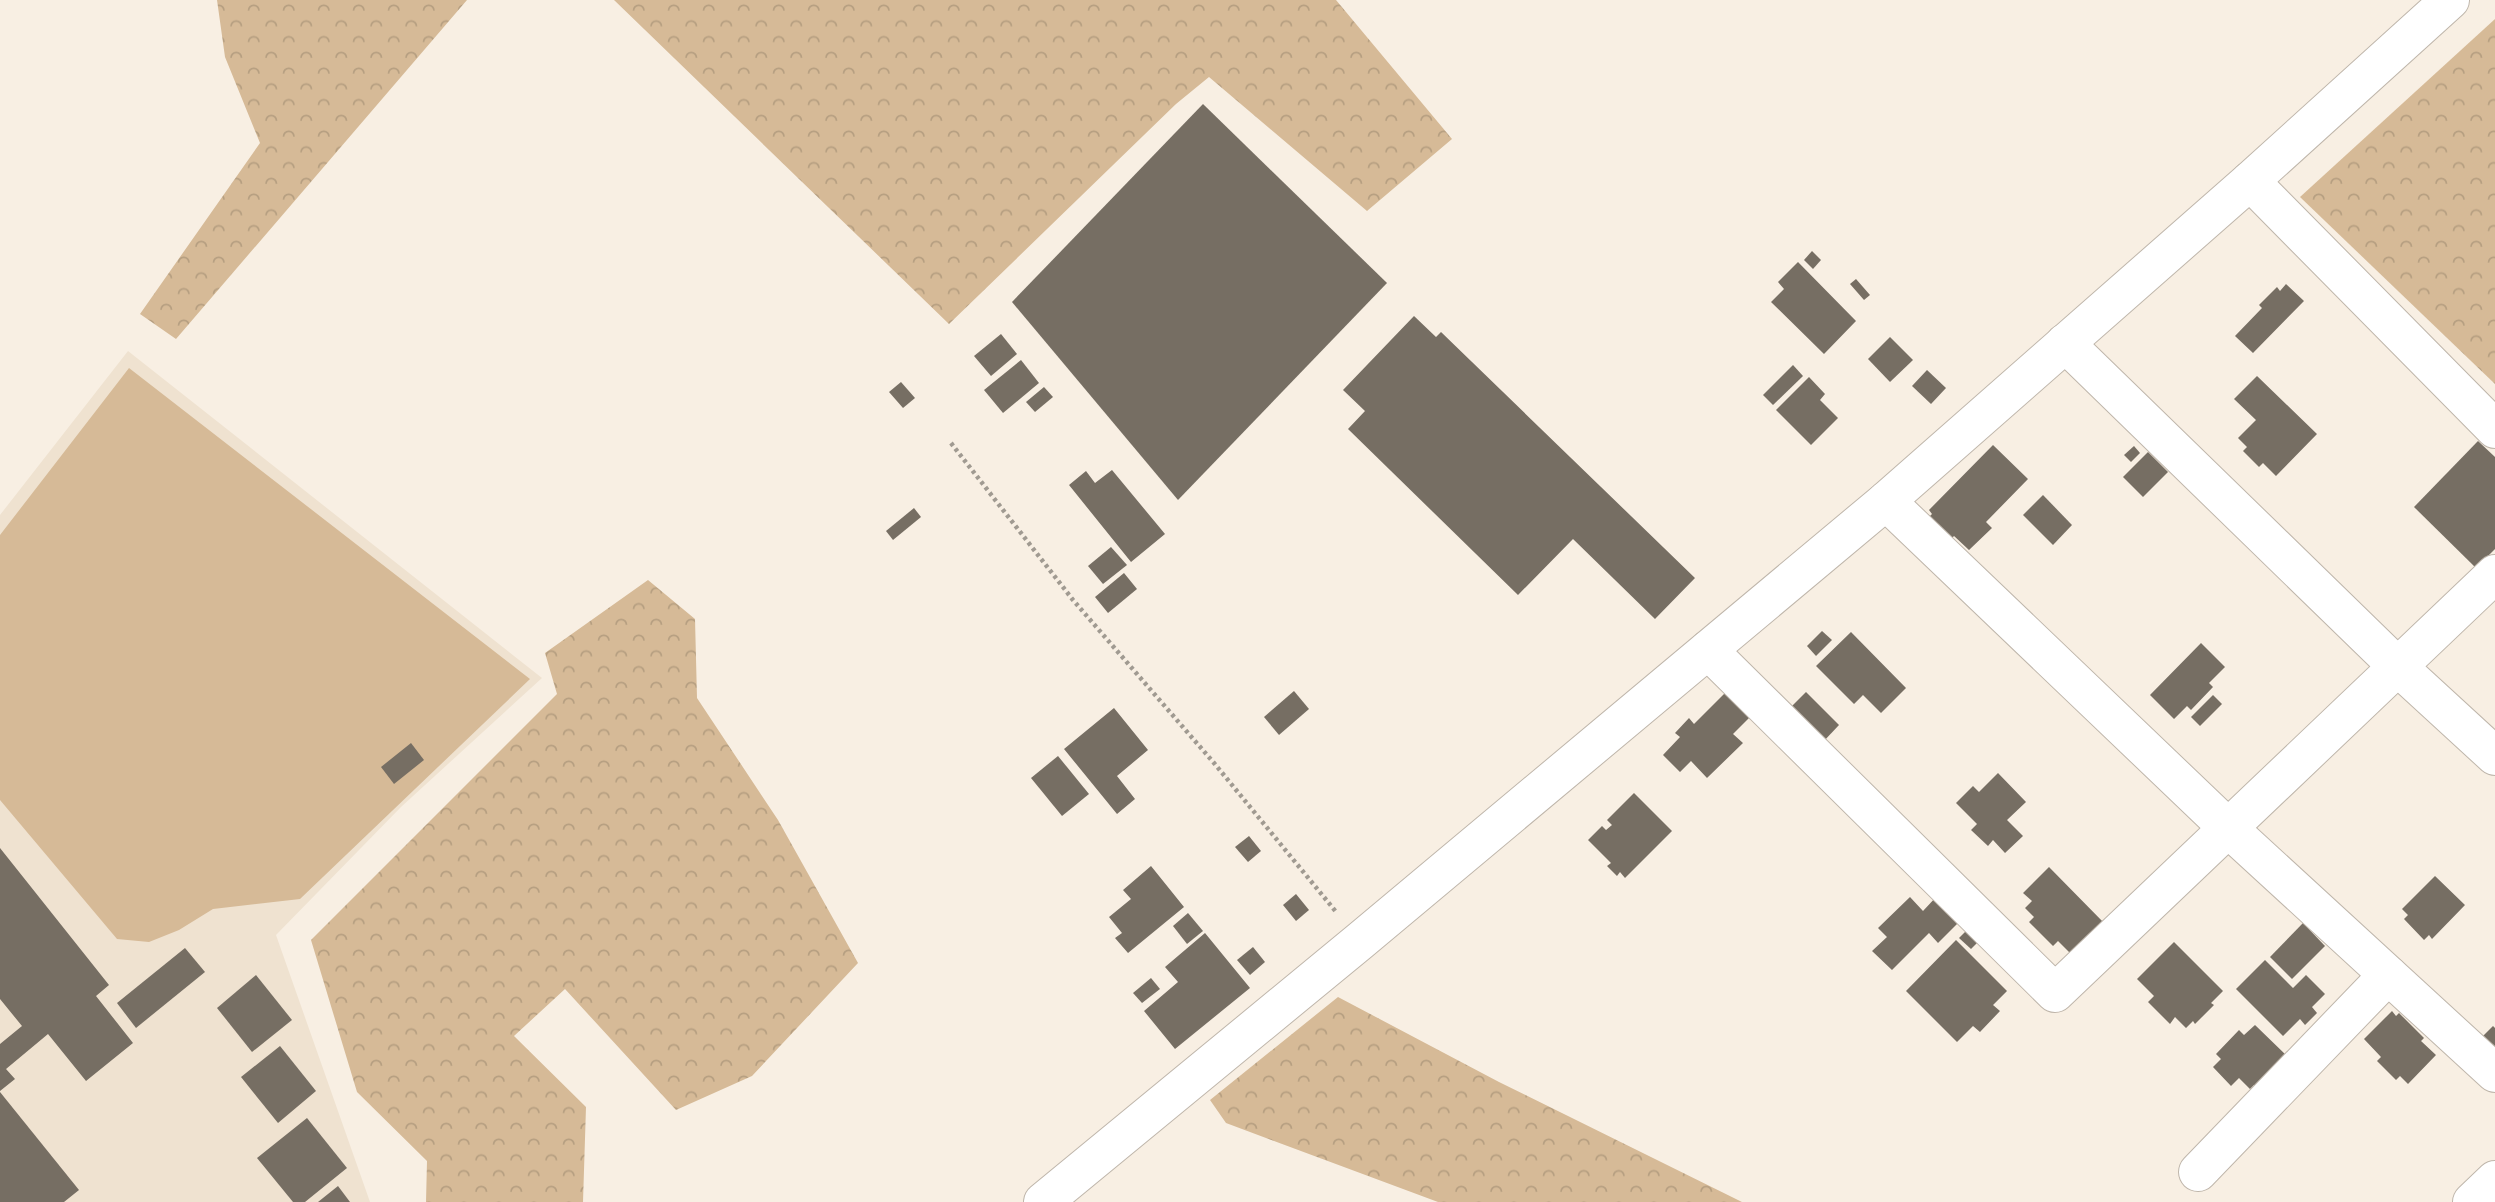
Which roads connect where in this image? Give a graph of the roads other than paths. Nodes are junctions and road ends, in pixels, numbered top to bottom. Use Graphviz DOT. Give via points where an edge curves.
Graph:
graph roads {
  1 [pos="2439,4"];
  2 [pos="2250,181"];
  3 [pos="2065,344"];
  4 [pos="2495,429"];
  5 [pos="1886,500"];
  6 [pos="2495,574"];
  7 [pos="1708,650"];
  8 [pos="2397,666"];
  9 [pos="2495,756"];
  10 [pos="2228,828"];
  11 [pos="2388,975"];
  12 [pos="2495,1073"];
  13 [pos="2198,1172"];
  14 [pos="2495,1180"];
  15 [pos="1043,1202"];
  16 [pos="2472,1202"];
  1 -- 2 [label="street"];
  2 -- 3 [label="street"];
  2 -- 4 [label="street"];
  3 -- 5 [label="street"];
  3 -- 8 [label="street"];
  5 -- 7 [label="street"];
  5 -- 10 [label="street"];
  6 -- 8 [label="street"];
  7 -- 10 [label="street" via="2055,993"];
  7 -- 15 [label="street"];
  8 -- 9 [label="street"];
  8 -- 10 [label="street"];
  10 -- 11 [label="street"];
  11 -- 12 [label="street"];
  11 -- 13 [label="street"];
  14 -- 16 [label="street"];
}
